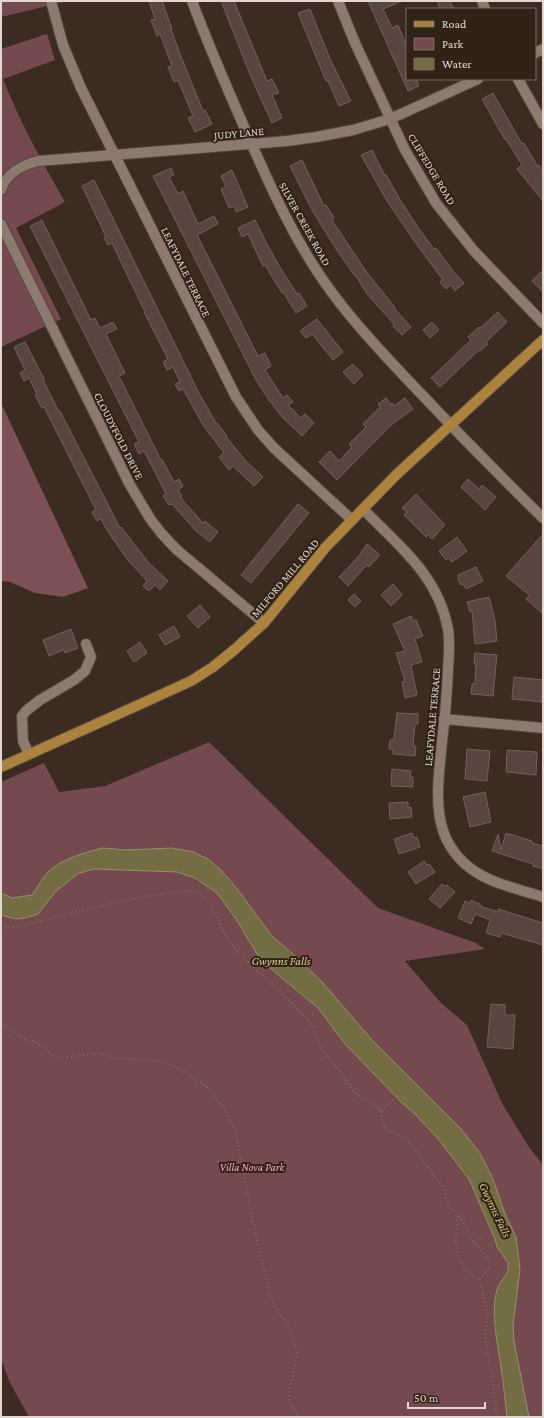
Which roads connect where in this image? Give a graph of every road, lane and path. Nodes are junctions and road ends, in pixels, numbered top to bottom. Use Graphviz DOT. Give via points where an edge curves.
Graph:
graph roads {
  1 [pos="51,1"];
  2 [pos="192,1"];
  3 [pos="338,1"];
  4 [pos="476,80"];
  5 [pos="519,80"];
  6 [pos="390,119"];
  7 [pos="543,124"];
  8 [pos="252,144"];
  9 [pos="115,156"];
  10 [pos="1,188"];
  11 [pos="1,224"];
  12 [pos="543,323"];
  13 [pos="543,340"];
  14 [pos="450,425"];
  15 [pos="363,509"];
  16 [pos="543,518"];
  17 [pos="352,520"];
  18 [pos="264,623"];
  19 [pos="86,644"];
  20 [pos="444,719"];
  21 [pos="543,728"];
  22 [pos="29,754"];
  23 [pos="1,767"];
  24 [pos="543,897"];
  25 [pos="1,928"];
  26 [pos="1,1023"];
  27 [pos="394,1099"];
  28 [pos="381,1111"];
  29 [pos="458,1216"];
  30 [pos="486,1234"];
  31 [pos="473,1242"];
  32 [pos="480,1278"];
  33 [pos="300,1417"];
  34 [pos="497,1417"];
  1 -- 9 [label="street, LEAFYDALE TERRACE" via="70,64"];
  2 -- 8 [label="street, SILVER CREEK ROAD" via="226,88"];
  3 -- 6 [label="street, CLIFFEDGE ROAD"];
  4 -- 6 [label="street, JUDY LANE"];
  5 -- 7 [label="street"];
  6 -- 8 [label="street, JUDY LANE" via="316,137"];
  6 -- 12 [label="street, CLIFFEDGE ROAD" via="422,181 454,227"];
  8 -- 9 [label="street, JUDY LANE"];
  8 -- 14 [label="street, SILVER CREEK ROAD" via="287,221 323,281 369,338"];
  9 -- 10 [label="street, JUDY LANE" via="38,161 17,169"];
  9 -- 17 [label="street, LEAFYDALE TERRACE" via="246,414 274,448"];
  11 -- 18 [label="street, CLOUDYFOLD DRIVE" via="141,504 176,549"];
  13 -- 14 [label="main road, MILFORD MILL ROAD"];
  14 -- 15 [label="main road, MILFORD MILL ROAD"];
  14 -- 16 [label="street, SILVER CREEK ROAD"];
  15 -- 17 [label="main road, MILFORD MILL ROAD"];
  15 -- 20 [label="street, LEAFYDALE TERRACE" via="414,560 437,594 448,630 450,649"];
  17 -- 18 [label="main road, MILFORD MILL ROAD" via="325,548"];
  18 -- 22 [label="main road, MILFORD MILL ROAD" via="213,667 191,681"];
  19 -- 22 [label="street" via="91,657 85,671 40,700 22,716 23,741"];
  20 -- 21 [label="street"];
  20 -- 24 [label="street, LEAFYDALE TERRACE" via="438,814 450,846 470,868 485,877"];
  22 -- 23 [label="main road, MILFORD MILL ROAD"];
  25 -- 28 [label="path" via="16,927 167,892 198,892 213,909 225,934 241,956 304,1015 312,1026 323,1052 341,1072 353,1091"];
  26 -- 33 [label="path" via="10,1031 62,1058 99,1053 115,1058 160,1061 180,1069 206,1086 218,1100 235,1131 270,1294 294,1341 296,1353 289,1392 290,1404"];
  27 -- 28 [label="path"];
  28 -- 29 [label="path" via="387,1130 409,1141 442,1186 448,1203"];
  29 -- 31 [label="path"];
  29 -- 32 [label="path" via="456,1250 470,1274"];
  30 -- 31 [label="path"];
  31 -- 32 [label="path" via="491,1265"];
  32 -- 34 [label="path" via="488,1313 485,1336"];
}
